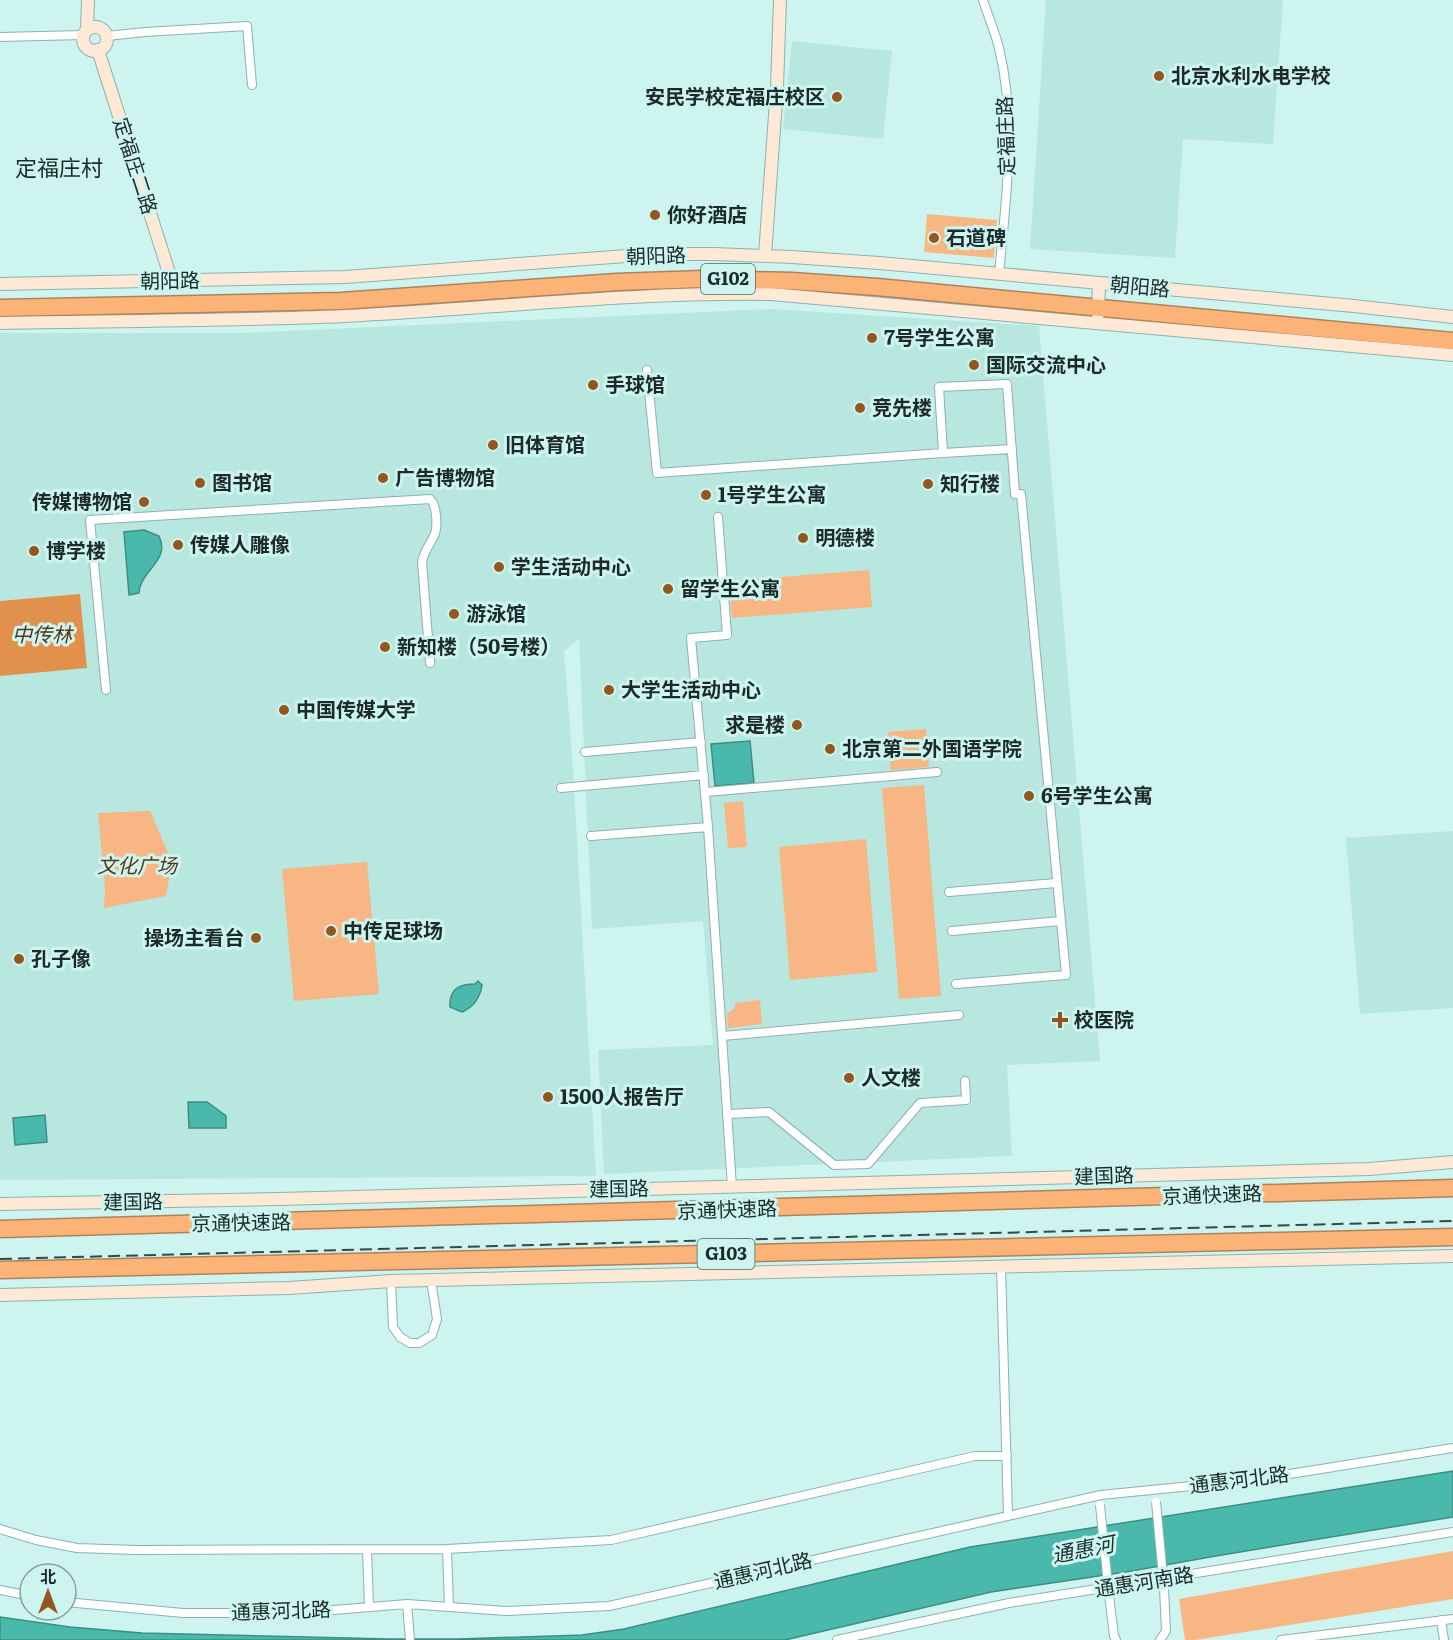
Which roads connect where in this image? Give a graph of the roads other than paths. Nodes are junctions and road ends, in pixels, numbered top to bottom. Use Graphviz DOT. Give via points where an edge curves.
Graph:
graph roads {
  1 [pos="88,0"];
  2 [pos="95,0"];
  3 [pos="780,0"];
  4 [pos="983,0"];
  5 [pos="88,30"];
  6 [pos="107,36"];
  7 [pos="0,37"];
  8 [pos="98,50"];
  9 [pos="252,85"];
  10 [pos="765,255"];
  11 [pos="999,274"];
  12 [pos="172,282"];
  13 [pos="0,284"];
  14 [pos="0,299"];
  15 [pos="1098,303"];
  16 [pos="0,308"];
  17 [pos="1453,317"];
  18 [pos="0,323"];
  19 [pos="1453,330"];
  20 [pos="1453,341"];
  21 [pos="1453,355"];
  22 [pos="647,370"];
  23 [pos="1012,449"];
  24 [pos="943,453"];
  25 [pos="718,517"];
  26 [pos="430,663"];
  27 [pos="106,690"];
  28 [pos="701,741"];
  29 [pos="585,752"];
  30 [pos="937,772"];
  31 [pos="704,775"];
  32 [pos="561,788"];
  33 [pos="706,792"];
  34 [pos="708,827"];
  35 [pos="591,836"];
  36 [pos="1056,882"];
  37 [pos="949,892"];
  38 [pos="1060,921"];
  39 [pos="952,931"];
  40 [pos="956,984"];
  41 [pos="959,1015"];
  42 [pos="723,1036"];
  43 [pos="965,1081"];
  44 [pos="728,1114"];
  45 [pos="1453,1162"];
  46 [pos="732,1186"];
  47 [pos="1453,1187"];
  48 [pos="0,1204"];
  49 [pos="0,1229"];
  50 [pos="1453,1237"];
  51 [pos="1453,1256"];
  52 [pos="1001,1266"];
  53 [pos="0,1270"];
  54 [pos="431,1280"];
  55 [pos="391,1281"];
  56 [pos="0,1295"];
  57 [pos="1453,1448"];
  58 [pos="1006,1456"];
  59 [pos="1155,1489"];
  60 [pos="1101,1500"];
  61 [pos="1008,1515"];
  62 [pos="0,1528"];
  63 [pos="1453,1532"];
  64 [pos="447,1549"];
  65 [pos="367,1550"];
  66 [pos="0,1590"];
  67 [pos="18,1594"];
  68 [pos="78,1603"];
  69 [pos="407,1604"];
  70 [pos="369,1606"];
  71 [pos="449,1607"];
  72 [pos="1453,1619"];
  73 [pos="1442,1620"];
  74 [pos="410,1640"];
  75 [pos="837,1640"];
  76 [pos="1116,1640"];
  77 [pos="1160,1640"];
  78 [pos="1282,1640"];
  79 [pos="1444,1640"];
  1 -- 5 [label="street"];
  2 -- 5 [label="street"];
  3 -- 10 [label="street"];
  4 -- 11 [label="street, 定福庄路" via="999,48 1007,107 1010,168"];
  5 -- 6 [label="street" via="101,28"];
  5 -- 7 [label="street"];
  5 -- 8 [label="street, 定福庄二路" via="83,41 86,47"];
  6 -- 8 [label="street" via="106,44"];
  6 -- 9 [label="street" via="247,26"];
  8 -- 12 [label="street, 定福庄二路"];
  10 -- 11 [label="street, 朝阳路"];
  10 -- 12 [label="street, 朝阳路" via="653,254 345,278"];
  11 -- 15 [label="street, 朝阳路"];
  12 -- 13 [label="street, 朝阳路"];
  14 -- 15 [label="highway, 朝阳路 / G102" via="341,292 703,270 824,274"];
  15 -- 16 [label="highway, 朝阳路 / G102" via="792,281 702,279 341,301"];
  15 -- 17 [label="street, 朝阳路"];
  15 -- 18 [label="street, 朝阳路" via="724,293 346,316"];
  15 -- 19 [label="highway, 朝阳路 / G102"];
  15 -- 20 [label="highway, 朝阳路 / G102"];
  15 -- 21 [label="street, 朝阳路"];
  22 -- 24 [label="street" via="657,473"];
  23 -- 24 [label="street"];
  23 -- 24 [label="street" via="1007,384 939,387"];
  23 -- 36 [label="street" via="1015,494 1021,494"];
  25 -- 28 [label="street" via="727,635 691,638"];
  26 -- 27 [label="street" via="422,562 436,531 430,500 90,520"];
  28 -- 29 [label="street"];
  28 -- 31 [label="street"];
  30 -- 33 [label="street"];
  31 -- 32 [label="street"];
  31 -- 33 [label="street"];
  33 -- 34 [label="street"];
  34 -- 35 [label="street"];
  34 -- 42 [label="street"];
  36 -- 37 [label="street"];
  36 -- 38 [label="street"];
  38 -- 39 [label="street"];
  38 -- 40 [label="street" via="1066,975"];
  41 -- 42 [label="street"];
  42 -- 44 [label="street"];
  43 -- 44 [label="street" via="966,1100 920,1103 868,1164 834,1165 770,1112"];
  44 -- 46 [label="street"];
  45 -- 46 [label="street, 建国路" via="1370,1169"];
  46 -- 48 [label="street, 建国路"];
  47 -- 49 [label="highway, 京通快速路 / G103"];
  50 -- 53 [label="highway, G103"];
  51 -- 52 [label="street"];
  52 -- 54 [label="street"];
  52 -- 58 [label="street"];
  54 -- 55 [label="street"];
  54 -- 55 [label="street" via="437,1319 432,1335 410,1344 393,1327"];
  55 -- 56 [label="street" via="289,1288"];
  57 -- 59 [label="street, 通惠河北路" via="1252,1480"];
  58 -- 61 [label="street"];
  58 -- 64 [label="street" via="975,1456 611,1540"];
  59 -- 60 [label="street, 通惠河北路"];
  59 -- 77 [label="street, bridge" via="1166,1631"];
  60 -- 61 [label="street, 通惠河北路"];
  60 -- 76 [label="street, bridge" via="1108,1595"];
  61 -- 71 [label="street, 通惠河北路" via="609,1606 506,1611"];
  62 -- 65 [label="street" via="77,1548"];
  63 -- 75 [label="street, 通惠河南路" via="1009,1603"];
  64 -- 65 [label="street"];
  64 -- 71 [label="street"];
  65 -- 70 [label="street"];
  66 -- 67 [label="street"];
  68 -- 70 [label="street, 通惠河北路" via="183,1613 297,1613"];
  69 -- 70 [label="street, 通惠河北路"];
  69 -- 71 [label="street, 通惠河北路"];
  69 -- 74 [label="street"];
  72 -- 73 [label="street"];
  73 -- 78 [label="street"];
  73 -- 79 [label="street"];
}
